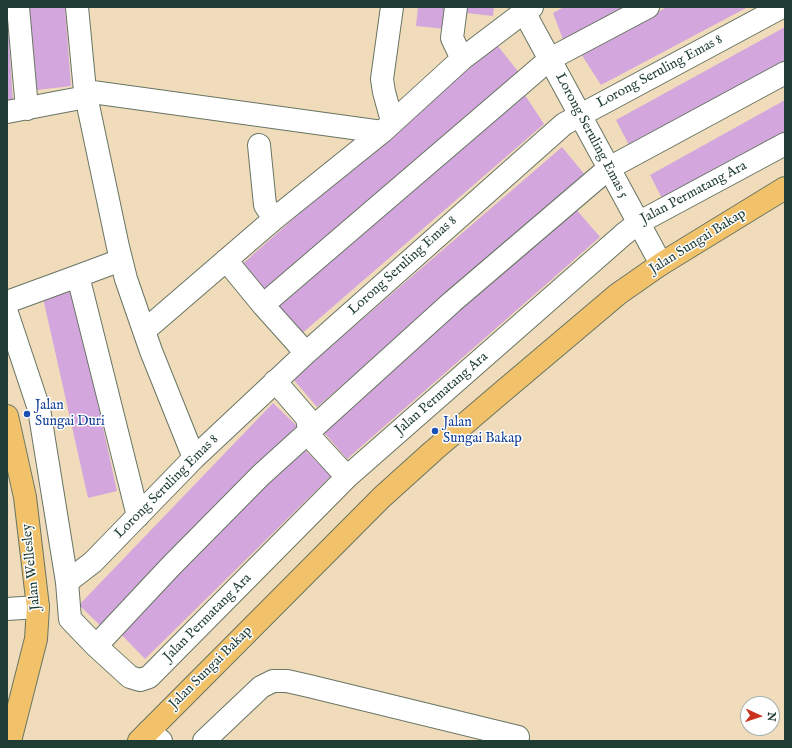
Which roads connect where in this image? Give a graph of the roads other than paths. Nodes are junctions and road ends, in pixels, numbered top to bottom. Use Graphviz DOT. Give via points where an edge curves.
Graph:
graph roads {
  1 [pos="18,7"];
  2 [pos="77,7"];
  3 [pos="392,7"];
  4 [pos="456,7"];
  5 [pos="648,7"];
  6 [pos="782,7"];
  7 [pos="527,8"];
  8 [pos="462,59"];
  9 [pos="550,59"];
  10 [pos="785,74"];
  11 [pos="85,94"];
  12 [pos="17,110"];
  13 [pos="580,115"];
  14 [pos="387,127"];
  15 [pos="785,144"];
  16 [pos="259,145"];
  17 [pos="609,168"];
  18 [pos="785,188"];
  19 [pos="274,219"];
  20 [pos="638,223"];
  21 [pos="121,260"];
  22 [pos="226,260"];
  23 [pos="661,264"];
  24 [pos="78,276"];
  25 [pos="7,302"];
  26 [pos="263,305"];
  27 [pos="7,313"];
  28 [pos="144,331"];
  29 [pos="306,352"];
  30 [pos="275,381"];
  31 [pos="7,416"];
  32 [pos="310,430"];
  33 [pos="194,458"];
  34 [pos="348,476"];
  35 [pos="138,516"];
  36 [pos="67,582"];
  37 [pos="38,607"];
  38 [pos="7,609"];
  39 [pos="96,646"];
  40 [pos="518,737"];
  41 [pos="150,738"];
  42 [pos="10,741"];
  43 [pos="204,741"];
  1 -- 12 [label="street"];
  2 -- 11 [label="street"];
  3 -- 14 [label="street" via="382,79"];
  4 -- 8 [label="street" via="452,38"];
  5 -- 9 [label="street"];
  6 -- 13 [label="street, Lorong Seruling Emas 8"];
  7 -- 8 [label="street"];
  7 -- 9 [label="street, Lorong Seruling Emas 5"];
  8 -- 14 [label="street"];
  9 -- 13 [label="street, Lorong Seruling Emas 5"];
  9 -- 26 [label="street"];
  10 -- 17 [label="street"];
  11 -- 12 [label="street"];
  11 -- 14 [label="street"];
  11 -- 21 [label="street"];
  13 -- 17 [label="street, Lorong Seruling Emas 5"];
  13 -- 29 [label="street, Lorong Seruling Emas 8" via="564,124"];
  14 -- 19 [label="street"];
  15 -- 20 [label="street, Jalan Permatang Ara"];
  16 -- 19 [label="street" via="265,205"];
  17 -- 20 [label="street, Lorong Seruling Emas 5"];
  17 -- 32 [label="street" via="452,302"];
  18 -- 23 [label="main road, Jalan Sungai Bakap"];
  19 -- 22 [label="street"];
  20 -- 23 [label="street, Lorong Seruling Emas 5"];
  20 -- 34 [label="street, Jalan Permatang Ara"];
  21 -- 24 [label="street"];
  21 -- 28 [label="street"];
  22 -- 26 [label="street"];
  22 -- 28 [label="street"];
  23 -- 41 [label="main road, Jalan Sungai Bakap" via="618,294 376,503"];
  24 -- 25 [label="street"];
  24 -- 35 [label="street"];
  26 -- 29 [label="street"];
  27 -- 36 [label="street" via="39,409"];
  28 -- 33 [label="street"];
  29 -- 30 [label="street, Lorong Seruling Emas 8"];
  30 -- 32 [label="street" via="307,418"];
  30 -- 33 [label="street, Lorong Seruling Emas 8"];
  31 -- 37 [label="main road, Jalan Wellesley" via="25,497"];
  32 -- 34 [label="street" via="313,440"];
  32 -- 39 [label="street" via="250,486"];
  33 -- 35 [label="street, Lorong Seruling Emas 8"];
  34 -- 39 [label="street, Jalan Permatang Ara" via="149,677 140,680 130,677"];
  35 -- 36 [label="street, Lorong Seruling Emas 8" via="93,562"];
  36 -- 39 [label="street" via="70,619"];
  37 -- 38 [label="street"];
  37 -- 42 [label="main road, Jalan Wellesley" via="36,639"];
  40 -- 43 [label="street" via="309,686 273,681 261,687"];
}
